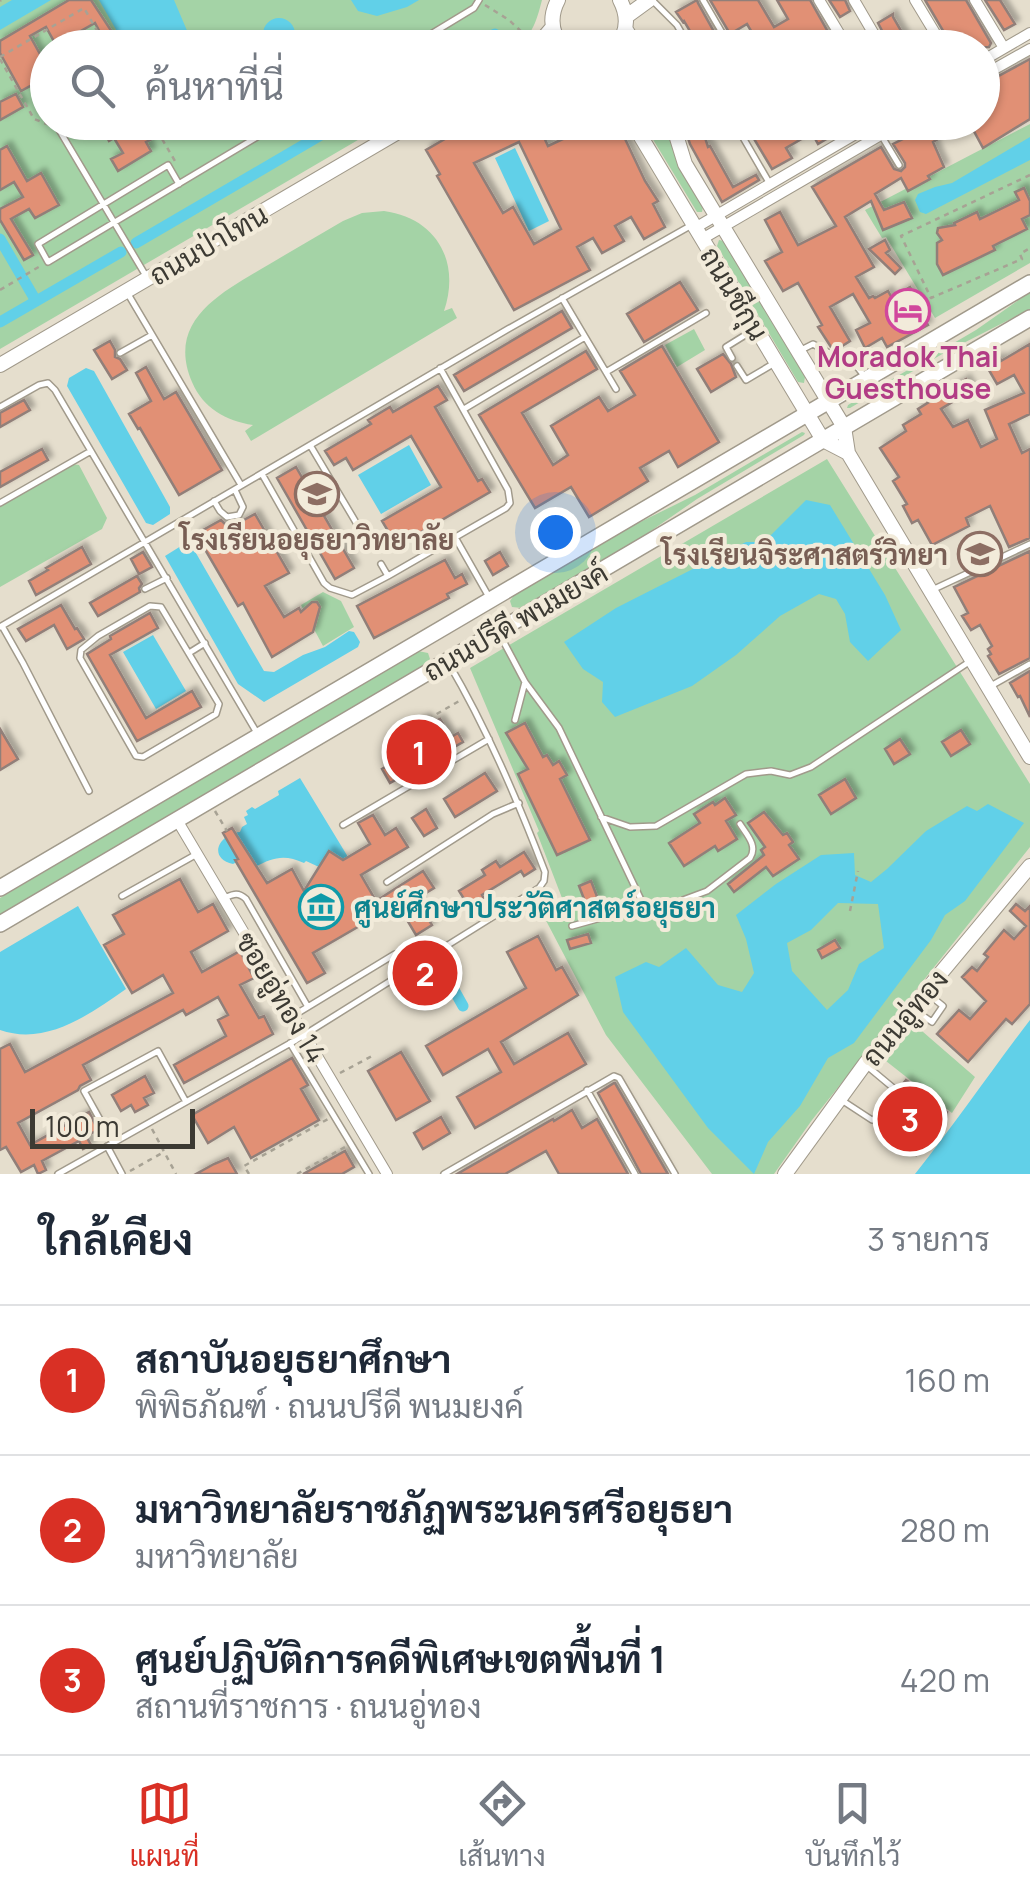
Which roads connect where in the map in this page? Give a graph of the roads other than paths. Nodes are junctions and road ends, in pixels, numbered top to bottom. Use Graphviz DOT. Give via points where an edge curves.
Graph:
graph roads {
  1 [pos="558,0"];
  2 [pos="620,0"];
  3 [pos="651,0"];
  4 [pos="703,0"];
  5 [pos="819,0"];
  6 [pos="915,0"];
  7 [pos="976,0"];
  8 [pos="479,1"];
  9 [pos="856,2"];
  10 [pos="626,23"];
  11 [pos="552,28"];
  12 [pos="438,30"];
  13 [pos="623,30"];
  14 [pos="629,30"];
  15 [pos="681,30"];
  16 [pos="720,30"];
  17 [pos="837,30"];
  18 [pos="872,30"];
  19 [pos="933,30"];
  20 [pos="994,30"];
  21 [pos="1030,33"];
  22 [pos="1000,41"];
  23 [pos="1004,48"];
  24 [pos="1030,49"];
  25 [pos="1000,50"];
  26 [pos="1000,66"];
  27 [pos="65,140"];
  28 [pos="252,140"];
  29 [pos="375,140"];
  30 [pos="643,140"];
  31 [pos="678,140"];
  32 [pos="744,140"];
  33 [pos="845,140"];
  34 [pos="872,140"];
  35 [pos="884,140"];
  36 [pos="899,165"];
  37 [pos="183,182"];
  38 [pos="770,184"];
  39 [pos="104,204"];
  40 [pos="719,221"];
  41 [pos="114,222"];
  42 [pos="697,230"];
  43 [pos="148,278"];
  44 [pos="1030,283"];
  45 [pos="126,291"];
  46 [pos="562,298"];
  47 [pos="706,313"];
  48 [pos="1030,318"];
  49 [pos="756,329"];
  50 [pos="152,336"];
  51 [pos="585,337"];
  52 [pos="798,351"];
  53 [pos="120,353"];
  54 [pos="732,358"];
  55 [pos="776,362"];
  56 [pos="0,365"];
  57 [pos="738,366"];
  58 [pos="440,368"];
  59 [pos="606,372"];
  60 [pos="866,379"];
  61 [pos="616,389"];
  62 [pos="828,401"];
  63 [pos="0,407"];
  64 [pos="464,409"];
  65 [pos="808,414"];
  66 [pos="844,428"];
  67 [pos="823,440"];
  68 [pos="310,445"];
  69 [pos="91,451"];
  70 [pos="848,454"];
  71 [pos="262,473"];
  72 [pos="238,487"];
  73 [pos="214,501"];
  74 [pos="0,502"];
  75 [pos="456,539"];
  76 [pos="367,540"];
  77 [pos="146,542"];
  78 [pos="1030,544"];
  79 [pos="380,564"];
  80 [pos="388,576"];
  81 [pos="167,578"];
  82 [pos="145,589"];
  83 [pos="929,591"];
  84 [pos="496,597"];
  85 [pos="516,621"];
  86 [pos="0,625"];
  87 [pos="498,632"];
  88 [pos="420,642"];
  89 [pos="205,643"];
  90 [pos="189,653"];
  91 [pos="971,660"];
  92 [pos="1030,664"];
  93 [pos="441,665"];
  94 [pos="525,682"];
  95 [pos="988,688"];
  96 [pos="515,720"];
  97 [pos="259,736"];
  98 [pos="489,739"];
  99 [pos="1030,758"];
  100 [pos="89,792"];
  101 [pos="519,803"];
  102 [pos="601,817"];
  103 [pos="178,820"];
  104 [pos="344,824"];
  105 [pos="740,824"];
  106 [pos="197,854"];
  107 [pos="1030,866"];
  108 [pos="387,882"];
  109 [pos="2,883"];
  110 [pos="122,896"];
  111 [pos="224,898"];
  112 [pos="644,906"];
  113 [pos="0,924"];
  114 [pos="572,926"];
  115 [pos="411,969"];
  116 [pos="925,992"];
  117 [pos="308,1007"];
  118 [pos="911,1008"];
  119 [pos="293,1016"];
  120 [pos="304,1034"];
  121 [pos="290,1043"];
  122 [pos="865,1064"];
  123 [pos="587,1090"];
  124 [pos="839,1097"];
  125 [pos="186,1102"];
  126 [pos="110,1145"];
  127 [pos="58,1174"];
  128 [pos="123,1174"];
  129 [pos="368,1174"];
  130 [pos="387,1174"];
  131 [pos="444,1174"];
  132 [pos="635,1174"];
  133 [pos="674,1174"];
  134 [pos="784,1174"];
  1 -- 11 [label="main road"];
  2 -- 10 [label="main road"];
  3 -- 10 [label="main road"];
  3 -- 15 [label="lane"];
  4 -- 16 [label="lane"];
  5 -- 17 [label="street"];
  6 -- 19 [label="street"];
  7 -- 20 [label="street"];
  8 -- 12 [label="lane"];
  9 -- 18 [label="street"];
  10 -- 13 [label="main road"];
  10 -- 14 [label="main road"];
  21 -- 23 [label="street"];
  22 -- 23 [label="street"];
  23 -- 25 [label="street"];
  24 -- 26 [label="street"];
  27 -- 39 [label="lane"];
  28 -- 37 [label="lane"];
  29 -- 43 [label="main road, ถนนป่าโทน"];
  30 -- 42 [label="main road, ถนนชีกุน"];
  31 -- 40 [label="main road, ถนนชีกุน"];
  32 -- 38 [label="lane"];
  33 -- 38 [label="street"];
  34 -- 40 [label="street"];
  35 -- 36 [label="lane"];
  37 -- 39 [label="lane" via="168,165"];
  37 -- 41 [label="lane"];
  38 -- 40 [label="street"];
  39 -- 41 [label="lane"];
  39 -- 41 [label="lane" via="38,244 48,262"];
  40 -- 42 [label="street"];
  40 -- 52 [label="main road, ถนนชีกุน"];
  41 -- 43 [label="lane"];
  42 -- 46 [label="lane"];
  42 -- 49 [label="main road, ถนนชีกุน"];
  43 -- 45 [label="main road, ถนนป่าโทน"];
  44 -- 60 [label="main road, ถนนปรีดี พนมยงค์"];
  45 -- 50 [label="lane"];
  45 -- 56 [label="main road, ถนนป่าโทน"];
  46 -- 51 [label="lane"];
  46 -- 58 [label="lane"];
  47 -- 59 [label="lane"];
  48 -- 66 [label="main road, ถนนปรีดี พนมยงค์"];
  49 -- 54 [label="lane" via="726,347"];
  49 -- 55 [label="main road, ถนนชีกุน"];
  50 -- 53 [label="lane"];
  50 -- 72 [label="lane"];
  51 -- 59 [label="lane"];
  51 -- 64 [label="lane"];
  52 -- 60 [label="lane" via="813,344 848,355"];
  52 -- 62 [label="main road, ถนนชีกุน"];
  55 -- 57 [label="lane" via="746,380"];
  55 -- 65 [label="main road, ถนนชีกุน"];
  58 -- 64 [label="lane"];
  58 -- 68 [label="lane"];
  59 -- 61 [label="lane"];
  60 -- 62 [label="main road, ถนนปรีดี พนมยงค์"];
  62 -- 65 [label="main road, ถนนปรีดี พนมยงค์"];
  62 -- 66 [label="main road, ถนนชีกุน"];
  63 -- 69 [label="lane" via="48,383"];
  64 -- 75 [label="lane" via="510,503"];
  65 -- 67 [label="main road, ถนนชีกุน"];
  65 -- 84 [label="main road, ถนนปรีดี พนมยงค์"];
  66 -- 67 [label="main road, ถนนปรีดี พนมยงค์"];
  66 -- 70 [label="main road, ถนนชีกุน"];
  67 -- 70 [label="main road"];
  67 -- 85 [label="main road, ถนนปรีดี พนมยงค์"];
  68 -- 71 [label="lane"];
  68 -- 76 [label="lane"];
  69 -- 74 [label="lane"];
  69 -- 77 [label="lane"];
  70 -- 83 [label="main road, ถนนชีกุน"];
  71 -- 72 [label="lane"];
  71 -- 80 [label="lane" via="330,588 352,594"];
  72 -- 73 [label="lane"];
  72 -- 73 [label="lane" via="238,515 227,517"];
  73 -- 77 [label="lane"];
  75 -- 80 [label="lane"];
  75 -- 84 [label="lane"];
  77 -- 81 [label="lane"];
  77 -- 86 [label="lane"];
  78 -- 83 [label="lane"];
  79 -- 80 [label="lane"];
  81 -- 82 [label="lane"];
  81 -- 89 [label="lane"];
  83 -- 91 [label="main road, ถนนชีกุน"];
  84 -- 85 [label="main road"];
  84 -- 88 [label="main road, ถนนปรีดี พนมยงค์"];
  85 -- 87 [label="main road, ถนนปรีดี พนมยงค์"];
  86 -- 100 [label="lane"];
  87 -- 93 [label="main road, ถนนปรีดี พนมยงค์"];
  87 -- 94 [label="lane"];
  88 -- 93 [label="main road"];
  88 -- 97 [label="main road, ถนนปรีดี พนมยงค์"];
  89 -- 90 [label="lane"];
  89 -- 97 [label="lane"];
  90 -- 90 [label="lane" via="219,704 216,714 136,756 81,650 150,606 162,607"];
  91 -- 95 [label="main road, ถนนชีกุน"];
  91 -- 102 [label="lane" via="811,767 746,774 656,826 630,827"];
  92 -- 95 [label="lane"];
  93 -- 98 [label="lane"];
  93 -- 103 [label="main road, ถนนปรีดี พนมยงค์"];
  94 -- 96 [label="lane"];
  94 -- 102 [label="lane" via="559,728"];
  95 -- 99 [label="main road, ถนนชีกุน"];
  97 -- 109 [label="main road, ถนนปรีดี พนมยงค์"];
  98 -- 101 [label="lane"];
  98 -- 104 [label="lane"];
  101 -- 108 [label="lane"];
  101 -- 115 [label="lane" via="544,882"];
  102 -- 112 [label="lane"];
  103 -- 106 [label="street, ซอยอู่ทอง 14"];
  103 -- 113 [label="main road, ถนนปรีดี พนมยงค์"];
  105 -- 112 [label="lane" via="754,847 750,858 707,891 664,907"];
  106 -- 110 [label="lane"];
  106 -- 111 [label="street, ซอยอู่ทอง 14"];
  107 -- 116 [label="main road, ถนนอู่ทอง"];
  111 -- 117 [label="lane" via="241,894 246,900"];
  111 -- 119 [label="street, ซอยอู่ทอง 14"];
  112 -- 114 [label="lane"];
  115 -- 117 [label="lane" via="395,954"];
  115 -- 120 [label="lane"];
  116 -- 118 [label="main road, ถนนอู่ทอง"];
  116 -- 118 [label="lane" via="944,1008 930,1022"];
  117 -- 119 [label="lane"];
  118 -- 122 [label="main road, ถนนอู่ทอง"];
  119 -- 120 [label="street, ซอยอู่ทอง 14"];
  120 -- 121 [label="lane"];
  120 -- 130 [label="street, ซอยอู่ทอง 14"];
  121 -- 125 [label="lane"];
  121 -- 129 [label="lane"];
  122 -- 124 [label="main road, ถนนอู่ทอง"];
  122 -- 124 [label="lane" via="897,1095 872,1120"];
  123 -- 131 [label="lane"];
  123 -- 132 [label="lane"];
  123 -- 133 [label="lane" via="619,1078"];
  124 -- 134 [label="main road, ถนนอู่ทอง"];
  125 -- 126 [label="lane"];
  125 -- 126 [label="lane" via="158,1051 84,1091"];
  126 -- 127 [label="lane"];
  126 -- 128 [label="lane"];
}
